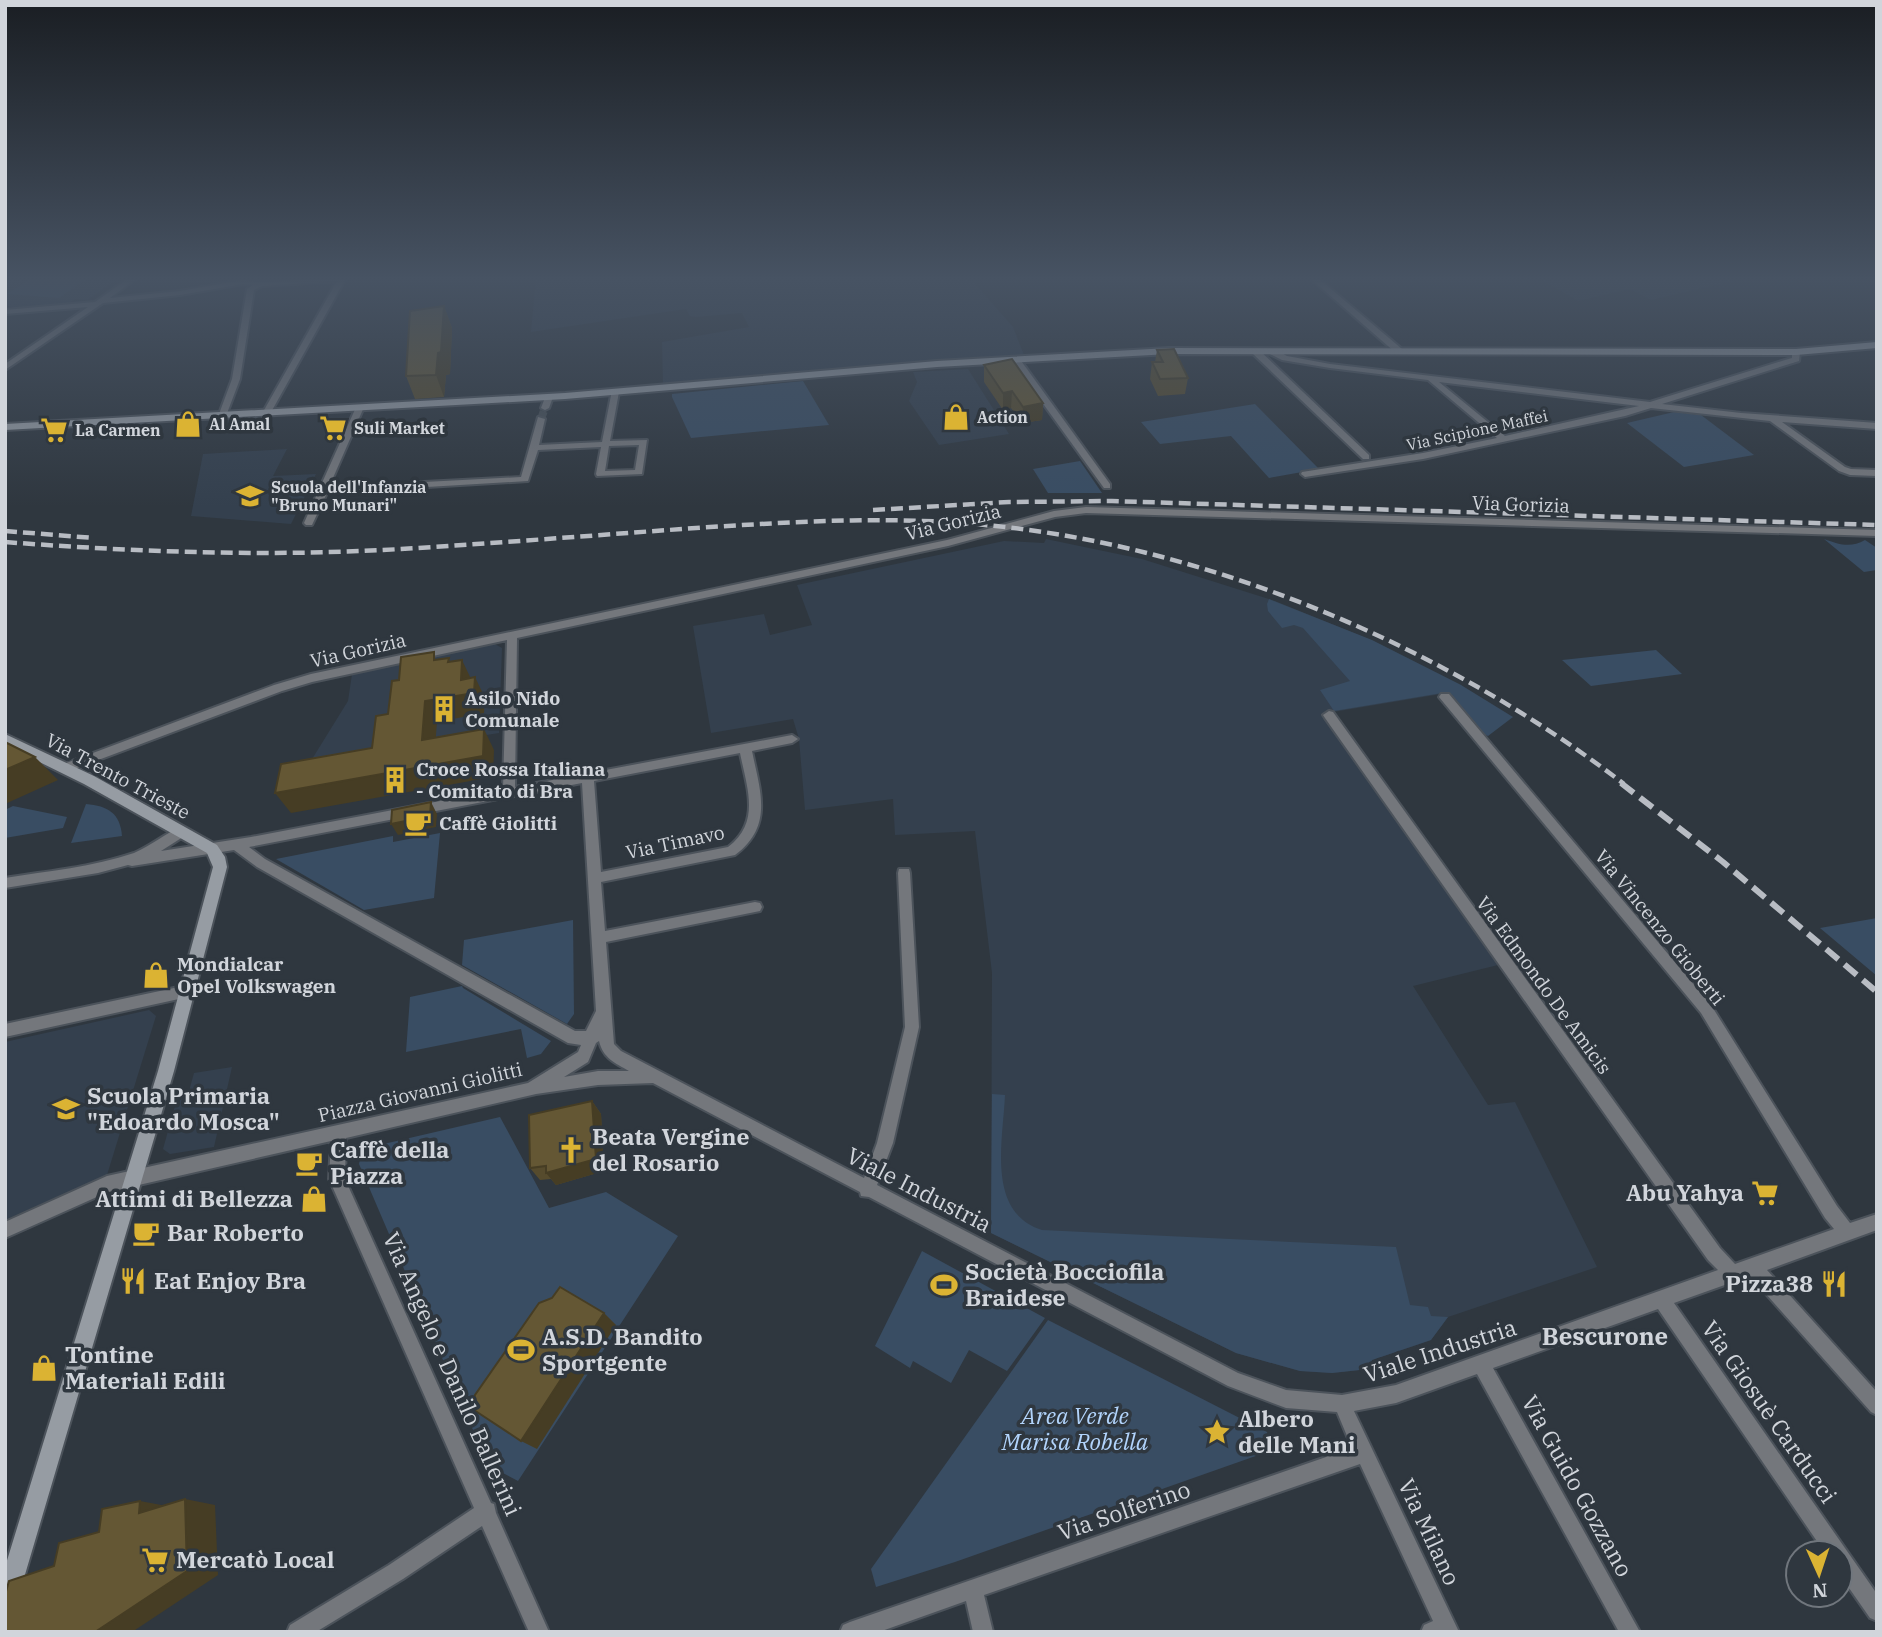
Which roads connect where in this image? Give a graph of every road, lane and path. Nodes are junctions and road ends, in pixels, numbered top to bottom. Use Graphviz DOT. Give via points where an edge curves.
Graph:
graph roads {
  1 [pos="24,354"];
  2 [pos="240,354"];
  3 [pos="299,354"];
  4 [pos="1111,354"];
  5 [pos="1259,354"];
  6 [pos="1278,354"];
  7 [pos="1304,354"];
  8 [pos="1797,354"];
  9 [pos="1016,360"];
  10 [pos="1324,365"];
  11 [pos="5,368"];
  12 [pos="1430,378"];
  13 [pos="615,392"];
  14 [pos="549,397"];
  15 [pos="1652,405"];
  16 [pos="360,407"];
  17 [pos="545,408"];
  18 [pos="267,412"];
  19 [pos="223,414"];
  20 [pos="541,419"];
  21 [pos="1772,419"];
  22 [pos="5,427"];
  23 [pos="1874,427"];
  24 [pos="1504,439"];
  25 [pos="605,443"];
  26 [pos="534,448"];
  27 [pos="1366,457"];
  28 [pos="1877,472"];
  29 [pos="1306,474"];
  30 [pos="1107,486"];
  31 [pos="323,490"];
  32 [pos="309,523"];
  33 [pos="1877,533"];
  34 [pos="512,635"];
  35 [pos="1445,697"];
  36 [pos="1329,715"];
  37 [pos="5,739"];
  38 [pos="792,739"];
  39 [pos="21,747"];
  40 [pos="745,747"];
  41 [pos="8,755"];
  42 [pos="65,768"];
  43 [pos="588,778"];
  44 [pos="509,793"];
  45 [pos="182,832"];
  46 [pos="237,845"];
  47 [pos="212,849"];
  48 [pos="132,861"];
  49 [pos="904,873"];
  50 [pos="595,878"];
  51 [pos="5,883"];
  52 [pos="755,907"];
  53 [pos="599,937"];
  54 [pos="188,991"];
  55 [pos="603,1009"];
  56 [pos="5,1031"];
  57 [pos="593,1038"];
  58 [pos="653,1077"];
  59 [pos="531,1089"];
  60 [pos="339,1133"];
  61 [pos="135,1178"];
  62 [pos="867,1190"];
  63 [pos="1874,1226"];
  64 [pos="5,1230"];
  65 [pos="1847,1232"];
  66 [pos="1753,1266"];
  67 [pos="1732,1273"];
  68 [pos="1661,1299"];
  69 [pos="1480,1364"];
  70 [pos="1342,1404"];
  71 [pos="1877,1406"];
  72 [pos="1364,1453"];
  73 [pos="487,1511"];
  74 [pos="1826,1539"];
  75 [pos="1854,1578"];
  76 [pos="973,1590"];
  77 [pos="5,1605"];
  78 [pos="1877,1611"];
  79 [pos="1442,1630"];
  80 [pos="297,1632"];
  81 [pos="540,1632"];
  82 [pos="850,1632"];
  83 [pos="983,1632"];
  84 [pos="1630,1632"];
  1 -- 11 [label="street"];
  2 -- 19 [label="street"];
  3 -- 18 [label="street"];
  4 -- 9 [label="street"];
  5 -- 27 [label="street"];
  6 -- 10 [label="street"];
  7 -- 10 [label="street"];
  8 -- 15 [label="street" via="1788,362"];
  9 -- 13 [label="street"];
  9 -- 30 [label="street"];
  10 -- 12 [label="street"];
  12 -- 15 [label="street"];
  12 -- 24 [label="street"];
  13 -- 14 [label="street"];
  13 -- 25 [label="street"];
  14 -- 16 [label="street"];
  14 -- 17 [label="street"];
  15 -- 21 [label="street"];
  15 -- 24 [label="street, Via Scipione Maffei"];
  16 -- 18 [label="street"];
  16 -- 31 [label="street"];
  18 -- 19 [label="street"];
  19 -- 22 [label="street"];
  20 -- 26 [label="street"];
  21 -- 23 [label="street"];
  21 -- 28 [label="street" via="1842,469"];
  24 -- 29 [label="street, Via Scipione Maffei"];
  25 -- 25 [label="street" via="600,474 639,472 644,442"];
  25 -- 26 [label="street"];
  26 -- 31 [label="street" via="525,479"];
  31 -- 32 [label="street"];
  33 -- 34 [label="street, Via Gorizia" via="1168,511 1069,512 935,546"];
  34 -- 42 [label="street, Via Gorizia" via="278,688"];
  34 -- 44 [label="street"];
  35 -- 65 [label="street, Via Vincenzo Gioberti" via="1706,1009"];
  36 -- 67 [label="street, Via Edmondo De Amicis"];
  37 -- 39 [label="street, Via Trento Trieste"];
  38 -- 40 [label="street"];
  39 -- 41 [label="street"];
  39 -- 42 [label="street, Via Trento Trieste"];
  40 -- 43 [label="street"];
  40 -- 50 [label="street, Via Timavo" via="756,814 751,836 744,844 732,851"];
  42 -- 45 [label="street, Via Trento Trieste"];
  43 -- 44 [label="street"];
  43 -- 50 [label="street, Piazza Giovanni Giolitti"];
  44 -- 46 [label="street"];
  45 -- 47 [label="street, Via Trento Trieste"];
  45 -- 48 [label="street"];
  46 -- 47 [label="street"];
  46 -- 57 [label="street" via="261,863 573,1038"];
  47 -- 48 [label="street"];
  47 -- 54 [label="street" via="218,857 219,879"];
  48 -- 51 [label="street"];
  49 -- 62 [label="street" via="912,1027 885,1143"];
  50 -- 53 [label="street, Piazza Giovanni Giolitti"];
  52 -- 53 [label="street"];
  53 -- 55 [label="street, Piazza Giovanni Giolitti"];
  54 -- 56 [label="street"];
  54 -- 61 [label="street"];
  55 -- 57 [label="street, Piazza Giovanni Giolitti"];
  55 -- 58 [label="street, Viale Industria" via="608,1048"];
  57 -- 59 [label="street, Piazza Giovanni Giolitti" via="583,1057"];
  58 -- 59 [label="street, Viale Industria" via="598,1078"];
  58 -- 62 [label="street, Viale Industria"];
  59 -- 60 [label="street, Piazza Giovanni Giolitti"];
  60 -- 61 [label="street, Piazza Giovanni Giolitti"];
  60 -- 73 [label="street, Via Angelo e Danilo Ballerini" via="337,1179"];
  61 -- 64 [label="street" via="107,1184"];
  61 -- 77 [label="street"];
  62 -- 70 [label="street, Viale Industria" via="1234,1380 1286,1399"];
  63 -- 65 [label="street, Viale Industria"];
  65 -- 66 [label="street, Viale Industria"];
  66 -- 67 [label="street, Viale Industria"];
  66 -- 71 [label="street"];
  67 -- 68 [label="street, Viale Industria"];
  68 -- 69 [label="street, Viale Industria"];
  68 -- 74 [label="street, Via Giosuè Carducci"];
  69 -- 70 [label="street, Viale Industria" via="1396,1394"];
  69 -- 84 [label="street, Via Guido Gozzano"];
  70 -- 72 [label="street"];
  72 -- 76 [label="street, Via Solferino"];
  72 -- 79 [label="street, Via Milano"];
  73 -- 80 [label="street"];
  73 -- 81 [label="street, Via Angelo e Danilo Ballerini"];
  75 -- 78 [label="street"];
  76 -- 82 [label="street, Via Solferino"];
  76 -- 83 [label="street"];
}
